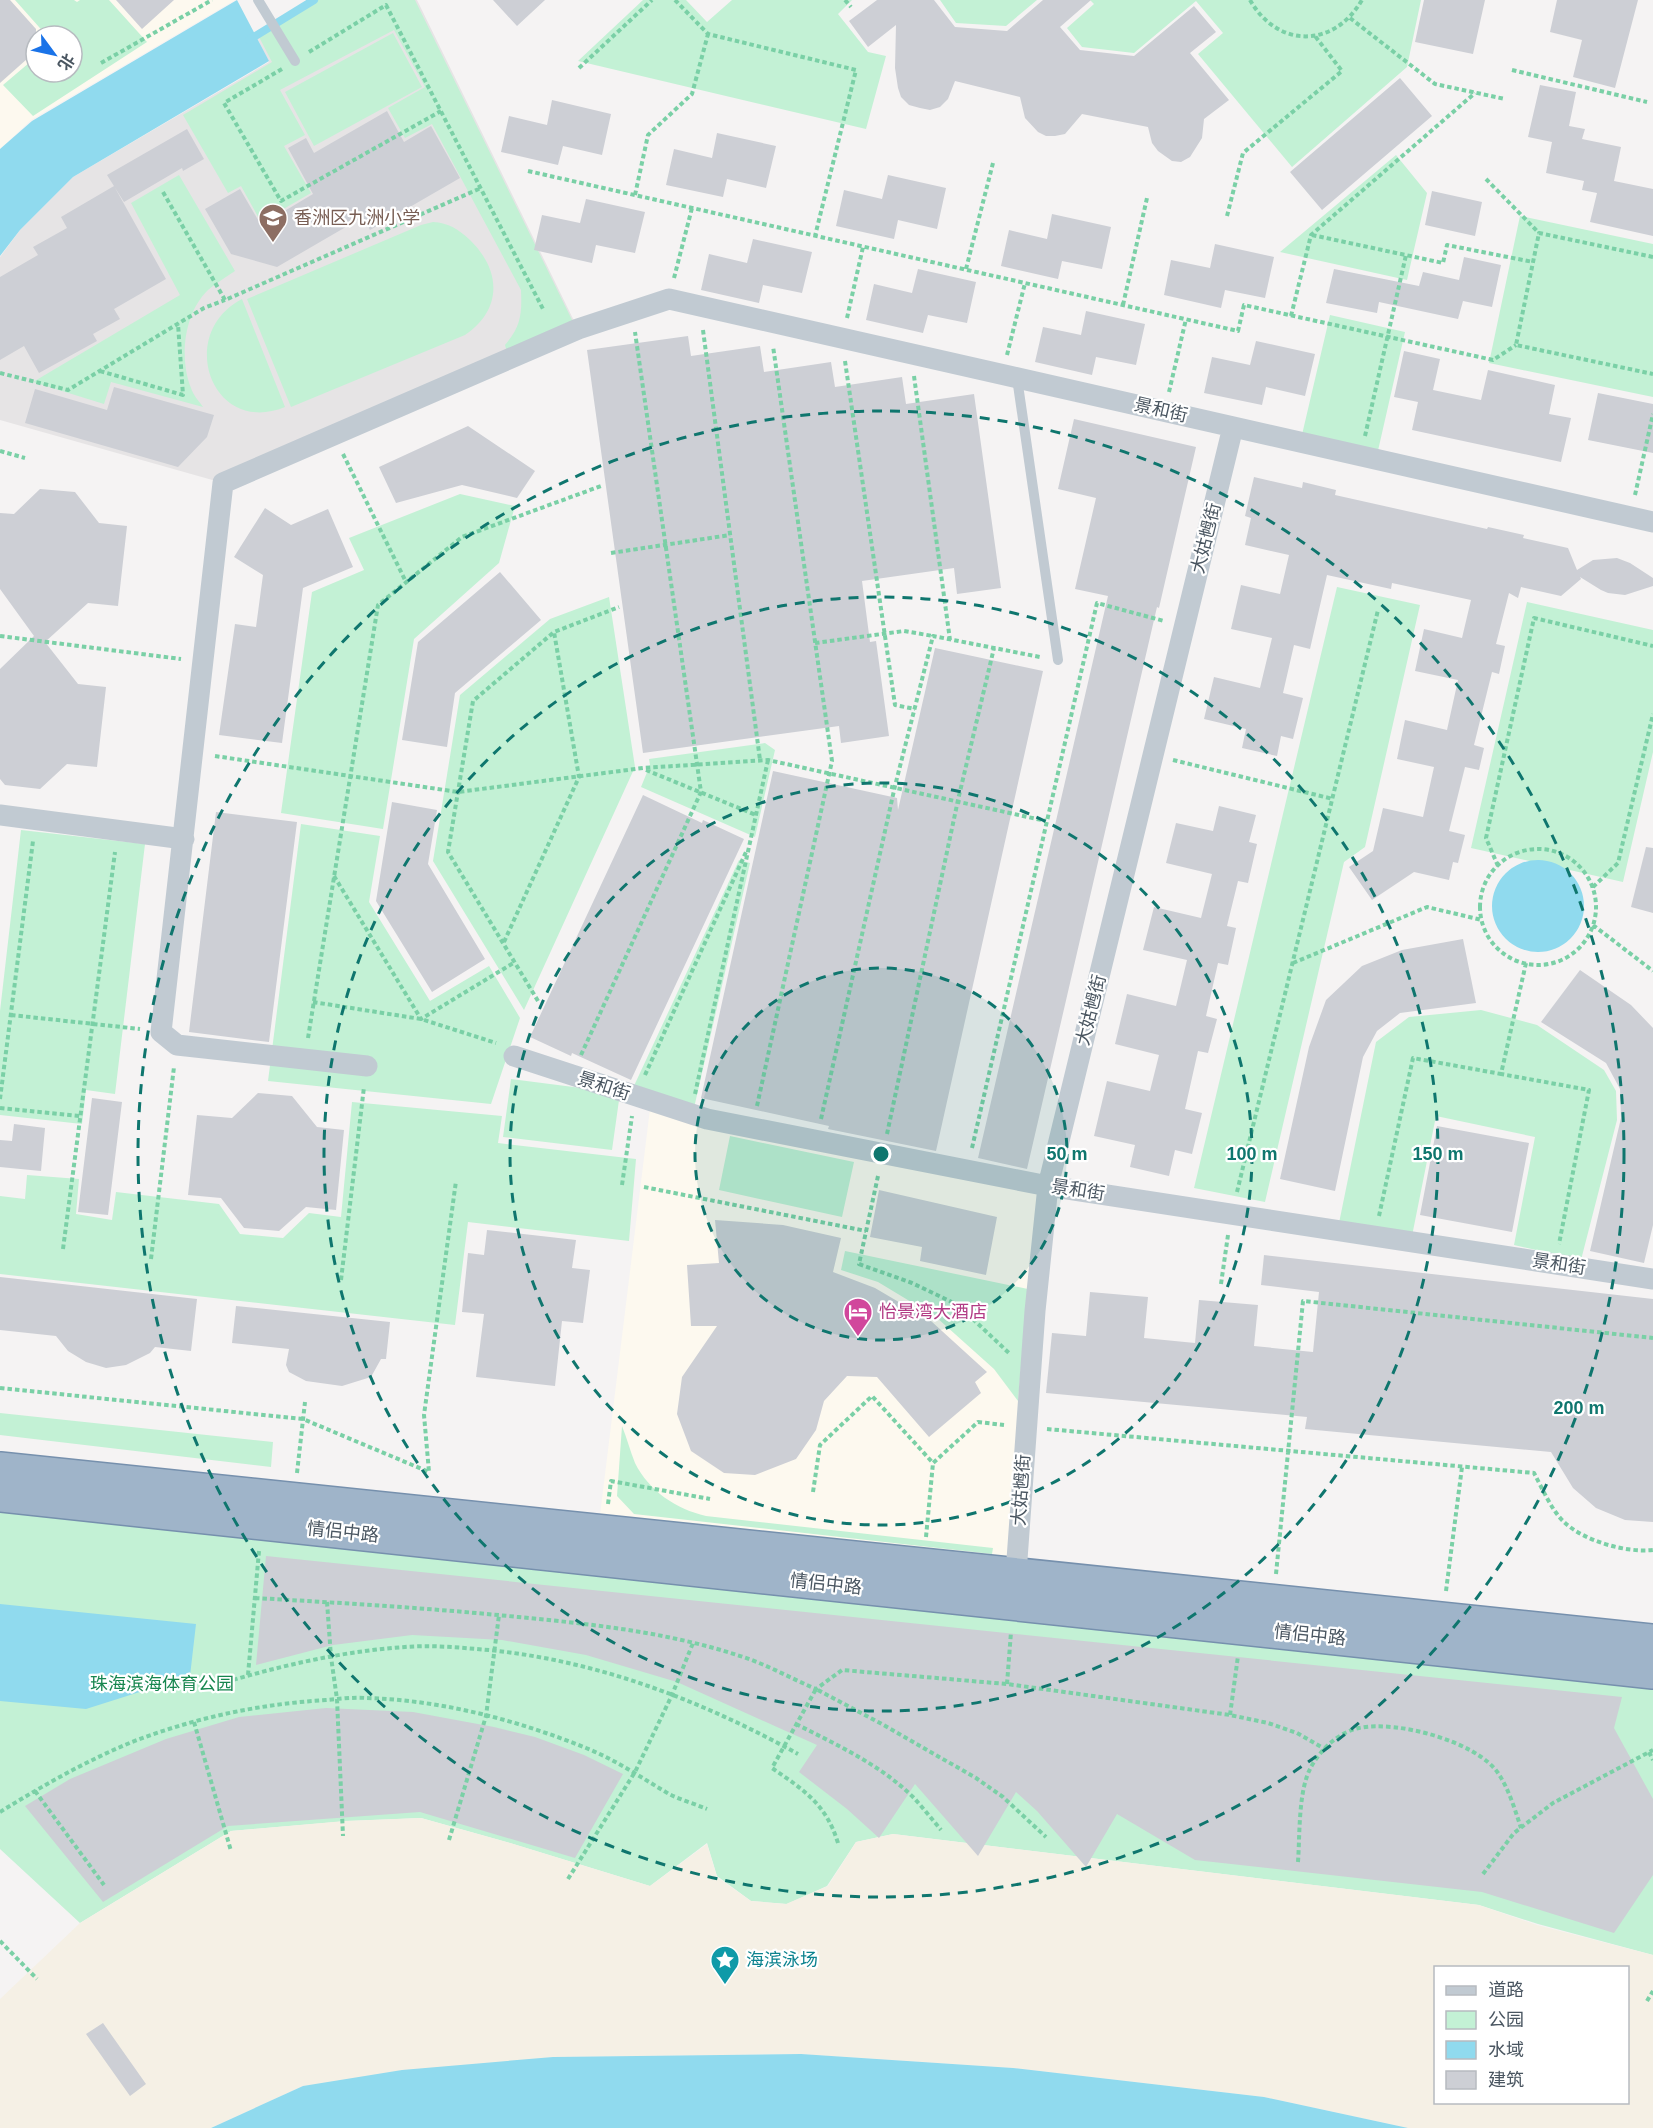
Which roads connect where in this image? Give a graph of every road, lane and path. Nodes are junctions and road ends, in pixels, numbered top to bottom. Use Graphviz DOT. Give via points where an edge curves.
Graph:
graph roads {
  1 [pos="212,0"];
  2 [pos="258,0"];
  3 [pos="652,0"];
  4 [pos="675,0"];
  5 [pos="844,0"];
  6 [pos="1250,0"];
  7 [pos="1362,0"];
  8 [pos="851,7"];
  9 [pos="1350,18"];
  10 [pos="708,34"];
  11 [pos="1315,36"];
  12 [pos="295,61"];
  13 [pos="101,63"];
  14 [pos="579,68"];
  15 [pos="1512,70"];
  16 [pos="1474,93"];
  17 [pos="1505,99"];
  18 [pos="1647,102"];
  19 [pos="441,111"];
  20 [pos="993,163"];
  21 [pos="528,171"];
  22 [pos="1486,179"];
  23 [pos="481,188"];
  24 [pos="163,192"];
  25 [pos="635,195"];
  26 [pos="1147,198"];
  27 [pos="692,208"];
  28 [pos="1227,216"];
  29 [pos="1539,233"];
  30 [pos="1311,235"];
  31 [pos="815,236"];
  32 [pos="863,246"];
  33 [pos="1406,255"];
  34 [pos="1653,257"];
  35 [pos="1533,262"];
  36 [pos="966,270"];
  37 [pos="1025,283"];
  38 [pos="669,299"];
  39 [pos="225,300"];
  40 [pos="1123,305"];
  41 [pos="700,306"];
  42 [pos="544,311"];
  43 [pos="632,311"];
  44 [pos="1291,316"];
  45 [pos="1186,319"];
  46 [pos="769,322"];
  47 [pos="178,324"];
  48 [pos="1388,337"];
  49 [pos="842,338"];
  50 [pos="1516,345"];
  51 [pos="911,354"];
  52 [pos="99,371"];
  53 [pos="0,374"];
  54 [pos="1653,374"];
  55 [pos="1010,376"];
  56 [pos="1164,411"];
  57 [pos="1653,414"];
  58 [pos="1233,427"];
  59 [pos="334,435"];
  60 [pos="0,451"];
  61 [pos="1361,456"];
  62 [pos="25,458"];
  63 [pos="601,486"];
  64 [pos="1630,517"];
  65 [pos="1653,522"];
  66 [pos="730,535"];
  67 [pos="666,544"];
  68 [pos="611,553"];
  69 [pos="406,582"];
  70 [pos="619,607"];
  71 [pos="1378,610"];
  72 [pos="1184,627"];
  73 [pos="554,632"];
  74 [pos="886,634"];
  75 [pos="0,636"];
  76 [pos="933,636"];
  77 [pos="950,640"];
  78 [pos="815,643"];
  79 [pos="1653,646"];
  80 [pos="994,648"];
  81 [pos="1058,660"];
  82 [pos="203,663"];
  83 [pos="1083,665"];
  84 [pos="915,709"];
  85 [pos="1653,714"];
  86 [pos="193,753"];
  87 [pos="1153,755"];
  88 [pos="760,760"];
  89 [pos="768,760"];
  90 [pos="697,765"];
  91 [pos="643,768"];
  92 [pos="830,773"];
  93 [pos="350,776"];
  94 [pos="579,777"];
  95 [pos="895,786"];
  96 [pos="458,792"];
  97 [pos="701,792"];
  98 [pos="1333,798"];
  99 [pos="958,800"];
  100 [pos="0,815"];
  101 [pos="756,815"];
  102 [pos="35,819"];
  103 [pos="1046,821"];
  104 [pos="118,830"];
  105 [pos="184,839"];
  106 [pos="750,843"];
  107 [pos="1498,866"];
  108 [pos="334,875"];
  109 [pos="1593,887"];
  110 [pos="1482,920"];
  111 [pos="1593,926"];
  112 [pos="503,943"];
  113 [pos="514,962"];
  114 [pos="1293,963"];
  115 [pos="1526,963"];
  116 [pos="1653,971"];
  117 [pos="538,1001"];
  118 [pos="313,1002"];
  119 [pos="11,1015"];
  120 [pos="421,1019"];
  121 [pos="92,1024"];
  122 [pos="169,1038"];
  123 [pos="496,1043"];
  124 [pos="514,1056"];
  125 [pos="304,1060"];
  126 [pos="367,1066"];
  127 [pos="1501,1074"];
  128 [pos="572,1075"];
  129 [pos="635,1095"];
  130 [pos="0,1099"];
  131 [pos="0,1108"];
  132 [pos="80,1116"];
  133 [pos="707,1119"];
  134 [pos="752,1128"];
  135 [pos="816,1140"];
  136 [pos="883,1153"];
  137 [pos="967,1170"];
  138 [pos="456,1181"];
  139 [pos="622,1185"];
  140 [pos="1048,1186"];
  141 [pos="644,1187"];
  142 [pos="1232,1214"];
  143 [pos="866,1231"];
  144 [pos="1375,1236"];
  145 [pos="63,1250"];
  146 [pos="151,1259"];
  147 [pos="1555,1263"];
  148 [pos="1653,1278"];
  149 [pos="341,1280"];
  150 [pos="1221,1284"];
  151 [pos="1653,1338"];
  152 [pos="1030,1376"];
  153 [pos="0,1388"];
  154 [pos="305,1402"];
  155 [pos="303,1419"];
  156 [pos="1026,1427"];
  157 [pos="1288,1452"];
  158 [pos="933,1463"];
  159 [pos="1462,1467"];
  160 [pos="0,1469"];
  161 [pos="813,1492"];
  162 [pos="0,1495"];
  163 [pos="710,1499"];
  164 [pos="294,1500"];
  165 [pos="261,1523"];
  166 [pos="605,1532"];
  167 [pos="1653,1550"];
  168 [pos="924,1565"];
  169 [pos="255,1598"];
  170 [pos="1274,1601"];
  171 [pos="327,1602"];
  172 [pos="1014,1602"];
  173 [pos="499,1615"];
  174 [pos="1442,1619"];
  175 [pos="1653,1641"];
  176 [pos="693,1643"];
  177 [pos="495,1651"];
  178 [pos="1238,1652"];
  179 [pos="331,1657"];
  180 [pos="1653,1672"];
  181 [pos="248,1676"];
  182 [pos="226,1682"];
  183 [pos="1007,1684"];
  184 [pos="816,1689"];
  185 [pos="672,1695"];
  186 [pos="337,1699"];
  187 [pos="1230,1715"];
  188 [pos="486,1716"];
  189 [pos="194,1722"];
  190 [pos="796,1724"];
  191 [pos="784,1746"];
  192 [pos="1325,1749"];
  193 [pos="1651,1751"];
  194 [pos="798,1754"];
  195 [pos="1653,1760"];
  196 [pos="635,1772"];
  197 [pos="35,1791"];
  198 [pos="707,1809"];
  199 [pos="0,1812"];
  200 [pos="1521,1828"];
  201 [pos="941,1830"];
  202 [pos="343,1836"];
  203 [pos="1046,1837"];
  204 [pos="449,1840"];
  205 [pos="838,1843"];
  206 [pos="231,1851"];
  207 [pos="1298,1862"];
  208 [pos="1483,1875"];
  209 [pos="568,1879"];
  210 [pos="104,1885"];
  211 [pos="0,1941"];
  212 [pos="37,1979"];
  213 [pos="1653,1991"];
  214 [pos="1647,2001"];
  1 -- 13 [label="path"];
  2 -- 12 [label="lane"];
  3 -- 14 [label="path"];
  4 -- 10 [label="path"];
  5 -- 8 [label="path"];
  6 -- 11 [label="path" via="1261,17 1277,29 1295,36"];
  7 -- 9 [label="path"];
  9 -- 11 [label="path" via="1334,30"];
  9 -- 16 [label="path" via="1436,84"];
  10 -- 25 [label="path" via="692,94 648,135"];
  10 -- 31 [label="path" via="856,70"];
  11 -- 28 [label="path" via="1342,71 1243,153"];
  12 -- 19 [label="path" via="386,4"];
  12 -- 19 [label="path" via="224,103 281,201"];
  15 -- 18 [label="path"];
  16 -- 17 [label="path"];
  16 -- 30 [label="path"];
  19 -- 23 [label="path"];
  20 -- 36 [label="path"];
  21 -- 25 [label="path"];
  22 -- 29 [label="path"];
  23 -- 39 [label="path"];
  23 -- 42 [label="path"];
  24 -- 39 [label="path"];
  25 -- 27 [label="path"];
  26 -- 40 [label="path"];
  27 -- 31 [label="path"];
  27 -- 38 [label="path"];
  29 -- 34 [label="path"];
  29 -- 35 [label="path"];
  30 -- 33 [label="path"];
  30 -- 44 [label="path"];
  31 -- 32 [label="path"];
  32 -- 36 [label="path"];
  32 -- 49 [label="path"];
  33 -- 35 [label="path" via="1443,263 1447,245"];
  33 -- 48 [label="path"];
  35 -- 50 [label="path"];
  36 -- 37 [label="path"];
  37 -- 40 [label="path"];
  37 -- 55 [label="path"];
  38 -- 41 [label="street, 景和街"];
  38 -- 43 [label="street"];
  39 -- 47 [label="path"];
  40 -- 45 [label="path"];
  41 -- 46 [label="street, 景和街"];
  41 -- 66 [label="path"];
  43 -- 59 [label="street" via="578,329"];
  43 -- 67 [label="path"];
  44 -- 45 [label="path" via="1244,305 1238,331"];
  44 -- 48 [label="path"];
  45 -- 56 [label="path"];
  46 -- 49 [label="street, 景和街"];
  46 -- 78 [label="path"];
  47 -- 52 [label="path"];
  47 -- 52 [label="path" via="183,395"];
  48 -- 50 [label="path" via="1493,360"];
  48 -- 61 [label="path"];
  49 -- 51 [label="street, 景和街"];
  49 -- 74 [label="path"];
  50 -- 54 [label="path"];
  51 -- 55 [label="street, 景和街"];
  51 -- 77 [label="path"];
  52 -- 53 [label="path" via="68,390"];
  55 -- 56 [label="street, 景和街"];
  55 -- 81 [label="lane"];
  56 -- 58 [label="street, 景和街"];
  57 -- 64 [label="path"];
  58 -- 61 [label="street, 景和街"];
  58 -- 72 [label="street, 大姑乸街"];
  59 -- 69 [label="path"];
  59 -- 82 [label="street" via="223,483"];
  60 -- 62 [label="path"];
  61 -- 64 [label="street, 景和街"];
  63 -- 69 [label="path" via="462,537"];
  64 -- 65 [label="street, 景和街"];
  66 -- 67 [label="path"];
  66 -- 88 [label="path"];
  67 -- 68 [label="path"];
  67 -- 90 [label="path"];
  69 -- 93 [label="path" via="378,605"];
  70 -- 73 [label="path"];
  71 -- 98 [label="path"];
  72 -- 83 [label="path" via="1097,603"];
  72 -- 87 [label="street, 大姑乸街"];
  73 -- 94 [label="path"];
  73 -- 96 [label="path" via="473,701"];
  74 -- 76 [label="path" via="904,631"];
  74 -- 78 [label="path"];
  74 -- 84 [label="path" via="895,705"];
  75 -- 82 [label="path"];
  76 -- 77 [label="path"];
  76 -- 84 [label="path"];
  77 -- 80 [label="path"];
  78 -- 92 [label="path" via="832,760"];
  79 -- 107 [label="path" via="1534,618 1486,838"];
  80 -- 81 [label="path"];
  80 -- 99 [label="path"];
  81 -- 83 [label="path"];
  82 -- 86 [label="street"];
  83 -- 103 [label="path"];
  84 -- 95 [label="path"];
  85 -- 109 [label="path" via="1618,863"];
  86 -- 93 [label="path"];
  86 -- 105 [label="street"];
  87 -- 98 [label="path"];
  87 -- 140 [label="street, 大姑乸街"];
  88 -- 89 [label="path"];
  88 -- 90 [label="path"];
  89 -- 92 [label="path"];
  89 -- 101 [label="path"];
  90 -- 91 [label="path"];
  90 -- 97 [label="path"];
  91 -- 94 [label="path"];
  91 -- 97 [label="path"];
  92 -- 95 [label="path"];
  92 -- 134 [label="path"];
  93 -- 96 [label="path"];
  93 -- 108 [label="path"];
  94 -- 96 [label="path"];
  94 -- 112 [label="path"];
  95 -- 99 [label="path"];
  95 -- 135 [label="path"];
  96 -- 112 [label="path" via="448,852"];
  97 -- 101 [label="path"];
  97 -- 128 [label="path"];
  98 -- 114 [label="path"];
  99 -- 103 [label="path"];
  99 -- 136 [label="path"];
  100 -- 102 [label="street"];
  101 -- 106 [label="path"];
  102 -- 104 [label="street"];
  102 -- 119 [label="path"];
  103 -- 137 [label="path"];
  104 -- 105 [label="street"];
  104 -- 121 [label="path"];
  105 -- 122 [label="street"];
  106 -- 129 [label="path"];
  106 -- 133 [label="path" via="693,1102"];
  107 -- 109 [label="path" via="1513,855 1532,849 1551,850 1584,870"];
  107 -- 110 [label="path" via="1486,882 1481,900"];
  108 -- 118 [label="path"];
  108 -- 120 [label="path"];
  109 -- 111 [label="path" via="1597,906"];
  110 -- 114 [label="path" via="1427,908"];
  110 -- 115 [label="path" via="1489,938 1501,952"];
  111 -- 115 [label="path" via="1585,942 1571,955 1555,963"];
  111 -- 116 [label="path"];
  112 -- 113 [label="path"];
  113 -- 117 [label="path"];
  113 -- 120 [label="path"];
  114 -- 142 [label="path"];
  115 -- 127 [label="path"];
  118 -- 120 [label="path"];
  118 -- 125 [label="path"];
  119 -- 121 [label="path"];
  119 -- 130 [label="path"];
  120 -- 123 [label="path"];
  121 -- 122 [label="path"];
  121 -- 132 [label="path"];
  122 -- 125 [label="street"];
  122 -- 146 [label="path"];
  124 -- 128 [label="street, 景和街"];
  125 -- 126 [label="street"];
  126 -- 149 [label="path"];
  127 -- 144 [label="path" via="1413,1058"];
  127 -- 147 [label="path" via="1589,1090"];
  128 -- 129 [label="street, 景和街"];
  129 -- 133 [label="street, 景和街"];
  129 -- 139 [label="path"];
  131 -- 132 [label="path"];
  132 -- 145 [label="path"];
  133 -- 134 [label="street, 景和街"];
  134 -- 135 [label="street, 景和街"];
  135 -- 136 [label="street, 景和街"];
  136 -- 137 [label="street, 景和街"];
  136 -- 143 [label="path"];
  137 -- 140 [label="street, 景和街"];
  138 -- 155 [label="path" via="424,1415 429,1472"];
  140 -- 142 [label="street, 景和街"];
  140 -- 152 [label="street, 大姑乸街"];
  141 -- 143 [label="path"];
  142 -- 144 [label="street, 景和街"];
  142 -- 150 [label="path"];
  143 -- 152 [label="path" via="859,1264 912,1282 958,1305"];
  144 -- 147 [label="street, 景和街"];
  147 -- 148 [label="street, 景和街"];
  151 -- 157 [label="path" via="1303,1301"];
  152 -- 156 [label="street, 大姑乸街"];
  153 -- 155 [label="path"];
  154 -- 155 [label="path"];
  155 -- 164 [label="path"];
  156 -- 157 [label="path"];
  156 -- 158 [label="path" via="978,1422"];
  156 -- 172 [label="street, 大姑乸街"];
  157 -- 159 [label="path"];
  157 -- 170 [label="path"];
  158 -- 161 [label="path" via="872,1396 820,1445"];
  158 -- 168 [label="path"];
  159 -- 167 [label="path" via="1534,1473 1564,1522 1591,1539 1617,1548"];
  159 -- 174 [label="path"];
  160 -- 164 [label="highway, 情侣中路"];
  162 -- 165 [label="highway, 情侣中路"];
  163 -- 166 [label="path" via="611,1481"];
  164 -- 166 [label="highway, 情侣中路"];
  165 -- 169 [label="path"];
  165 -- 172 [label="highway, 情侣中路"];
  166 -- 168 [label="highway, 情侣中路"];
  168 -- 172 [label="highway, 情侣中路"];
  169 -- 171 [label="path"];
  169 -- 181 [label="path"];
  170 -- 172 [label="highway, 情侣中路"];
  170 -- 174 [label="highway, 情侣中路"];
  171 -- 173 [label="path"];
  171 -- 179 [label="path"];
  172 -- 180 [label="highway, 情侣中路"];
  172 -- 183 [label="path"];
  173 -- 176 [label="path" via="556,1620"];
  173 -- 177 [label="path"];
  174 -- 175 [label="highway, 情侣中路"];
  176 -- 184 [label="path" via="738,1655"];
  176 -- 185 [label="path"];
  177 -- 179 [label="path" via="406,1647"];
  177 -- 185 [label="path" via="603,1670"];
  177 -- 188 [label="path"];
  178 -- 187 [label="path"];
  179 -- 181 [label="path"];
  179 -- 186 [label="path"];
  181 -- 182 [label="path"];
  183 -- 184 [label="path" via="842,1670"];
  183 -- 187 [label="path"];
  184 -- 190 [label="path"];
  184 -- 203 [label="path" via="976,1778"];
  185 -- 191 [label="path"];
  185 -- 196 [label="path"];
  186 -- 188 [label="path" via="430,1704"];
  186 -- 189 [label="path" via="250,1708"];
  186 -- 202 [label="path"];
  187 -- 192 [label="path" via="1297,1733"];
  188 -- 196 [label="path" via="580,1745"];
  188 -- 204 [label="path"];
  189 -- 197 [label="path" via="131,1743"];
  189 -- 206 [label="path"];
  190 -- 191 [label="path"];
  190 -- 201 [label="path" via="883,1772 913,1797"];
  191 -- 194 [label="path"];
  191 -- 205 [label="path" via="772,1768 817,1803 832,1822"];
  192 -- 200 [label="path" via="1338,1736 1380,1726 1453,1742 1476,1754 1497,1772"];
  192 -- 207 [label="path" via="1311,1767 1304,1788"];
  193 -- 195 [label="path"];
  193 -- 200 [label="path" via="1552,1803"];
  196 -- 198 [label="path" via="671,1795"];
  196 -- 209 [label="path"];
  197 -- 199 [label="path"];
  197 -- 210 [label="path"];
  200 -- 208 [label="path"];
  211 -- 212 [label="path"];
  213 -- 214 [label="path"];
}
